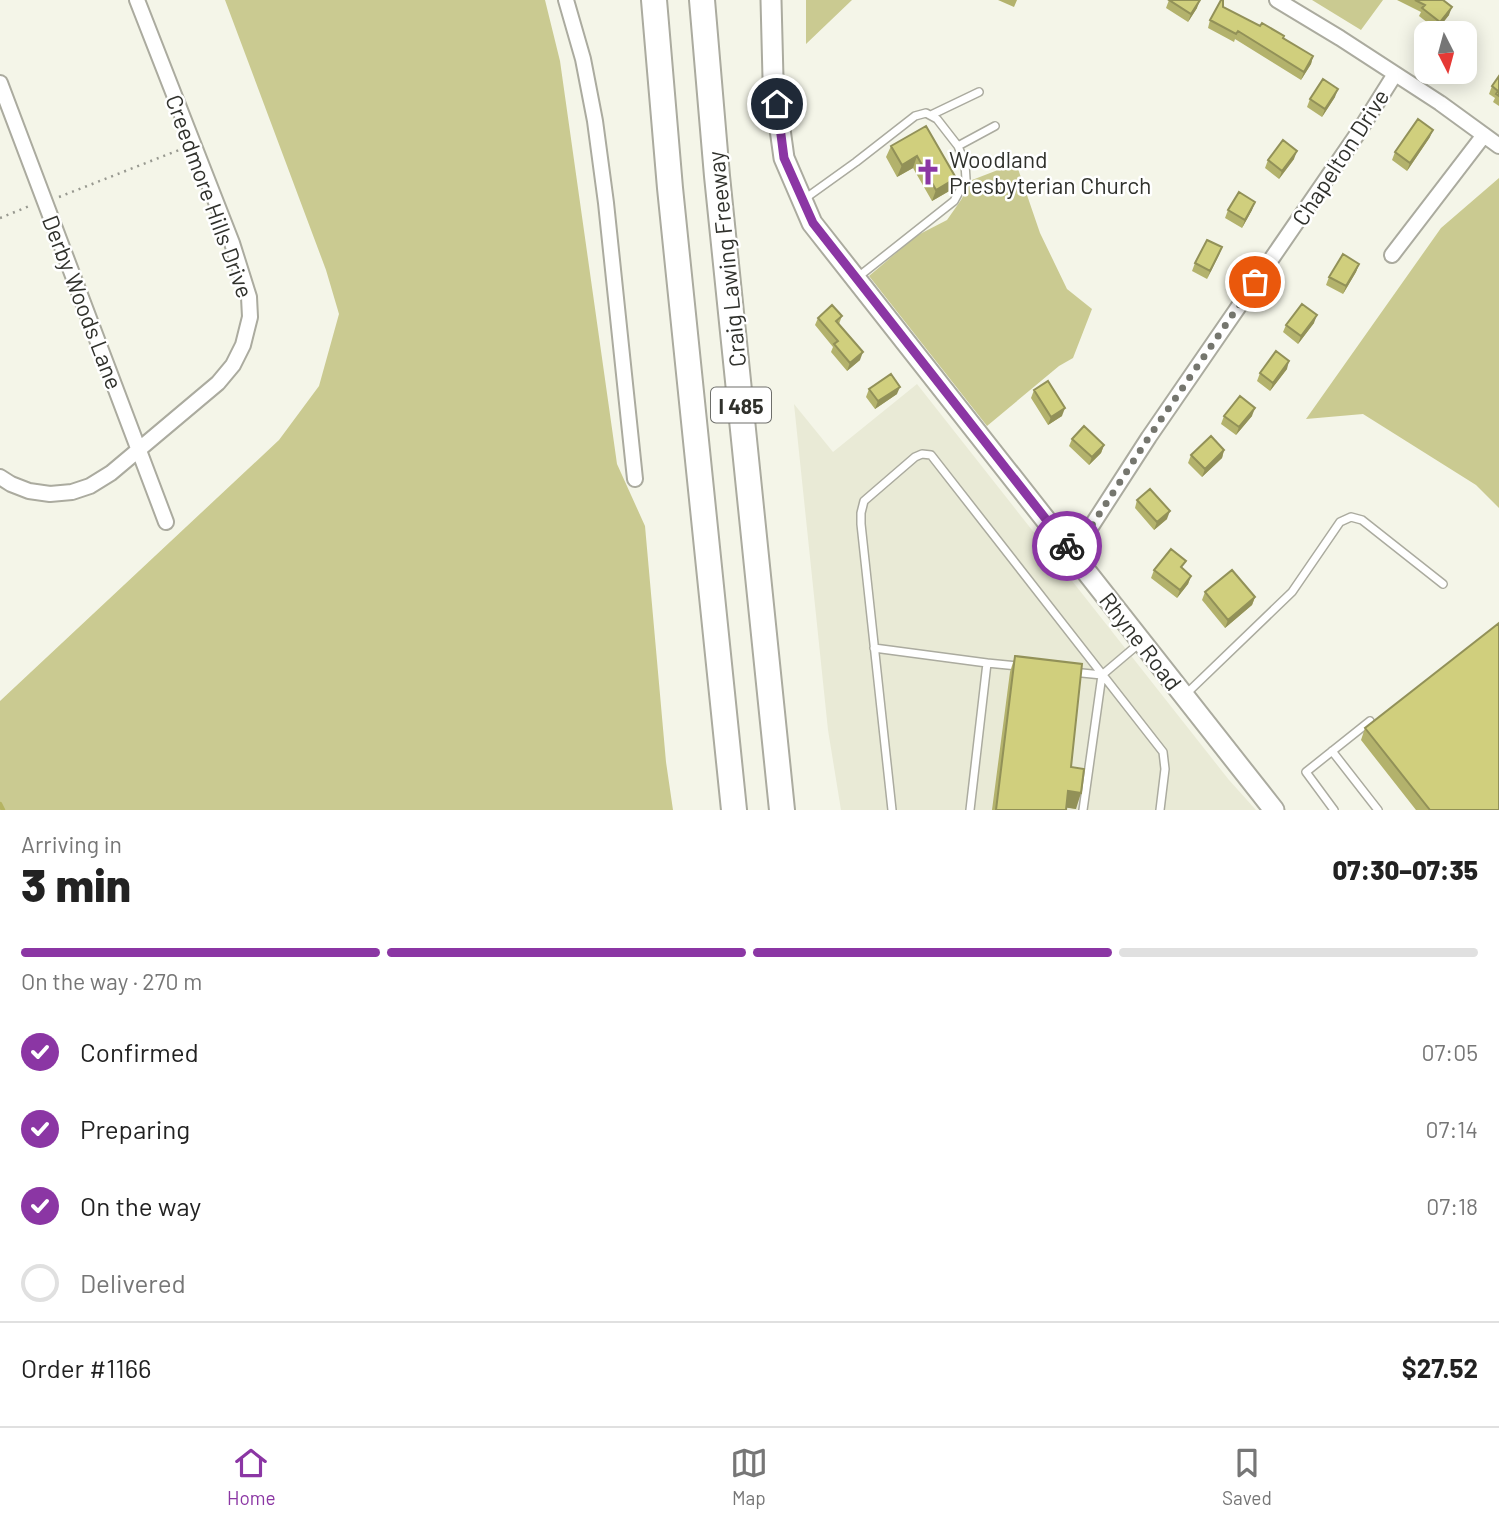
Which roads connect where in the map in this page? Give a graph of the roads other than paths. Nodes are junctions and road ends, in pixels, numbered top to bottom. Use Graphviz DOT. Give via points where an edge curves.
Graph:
graph roads {
  1 [pos="137,0"];
  2 [pos="566,0"];
  3 [pos="654,0"];
  4 [pos="702,0"];
  5 [pos="771,0"];
  6 [pos="1277,0"];
  7 [pos="1395,74"];
  8 [pos="0,83"];
  9 [pos="979,92"];
  10 [pos="931,116"];
  11 [pos="995,126"];
  12 [pos="1483,135"];
  13 [pos="958,146"];
  14 [pos="1499,146"];
  15 [pos="803,200"];
  16 [pos="1392,255"];
  17 [pos="856,279"];
  18 [pos="139,449"];
  19 [pos="0,477"];
  20 [pos="635,479"];
  21 [pos="166,522"];
  22 [pos="1069,549"];
  23 [pos="1443,584"];
  24 [pos="1141,642"];
  25 [pos="874,648"];
  26 [pos="987,663"];
  27 [pos="1028,667"];
  28 [pos="1065,671"];
  29 [pos="1102,675"];
  30 [pos="1184,696"];
  31 [pos="1370,721"];
  32 [pos="1332,751"];
  33 [pos="734,810"];
  34 [pos="782,810"];
  35 [pos="892,810"];
  36 [pos="970,810"];
  37 [pos="1083,810"];
  38 [pos="1160,810"];
  39 [pos="1274,810"];
  40 [pos="1334,810"];
  41 [pos="1378,810"];
  1 -- 18 [label="street, Creedmore Hills Drive" via="250,297 243,345 233,365"];
  2 -- 20 [label="street" via="595,121"];
  3 -- 33 [label="highway, I 485"];
  4 -- 34 [label="highway, Craig Lawing Freeway / I 485"];
  5 -- 15 [label="street, Rhyne Road" via="784,158"];
  6 -- 7 [label="street"];
  7 -- 12 [label="street"];
  7 -- 22 [label="street, Chapelton Drive" via="1087,533"];
  8 -- 18 [label="street, Derby Woods Lane"];
  9 -- 10 [label="lane"];
  10 -- 13 [label="lane"];
  10 -- 15 [label="lane" via="915,116"];
  11 -- 13 [label="lane"];
  12 -- 14 [label="street"];
  12 -- 16 [label="street"];
  13 -- 17 [label="lane" via="966,179 954,201"];
  15 -- 17 [label="street, Rhyne Road" via="813,223"];
  17 -- 22 [label="street, Rhyne Road"];
  18 -- 19 [label="street, Creedmore Hills Drive" via="111,473 72,492 29,491"];
  18 -- 21 [label="street, Derby Woods Lane"];
  22 -- 24 [label="street, Rhyne Road"];
  23 -- 30 [label="lane" via="1362,520 1351,517 1340,522 1292,592"];
  24 -- 29 [label="lane"];
  24 -- 30 [label="street, Rhyne Road"];
  25 -- 26 [label="lane"];
  25 -- 29 [label="lane" via="861,524 864,502 915,457 931,455"];
  25 -- 35 [label="lane"];
  26 -- 27 [label="lane"];
  26 -- 36 [label="lane"];
  28 -- 29 [label="lane"];
  29 -- 37 [label="lane"];
  29 -- 38 [label="lane" via="1163,752"];
  30 -- 39 [label="street, Rhyne Road"];
  31 -- 32 [label="lane"];
  32 -- 40 [label="lane" via="1306,772"];
  32 -- 41 [label="lane"];
}
